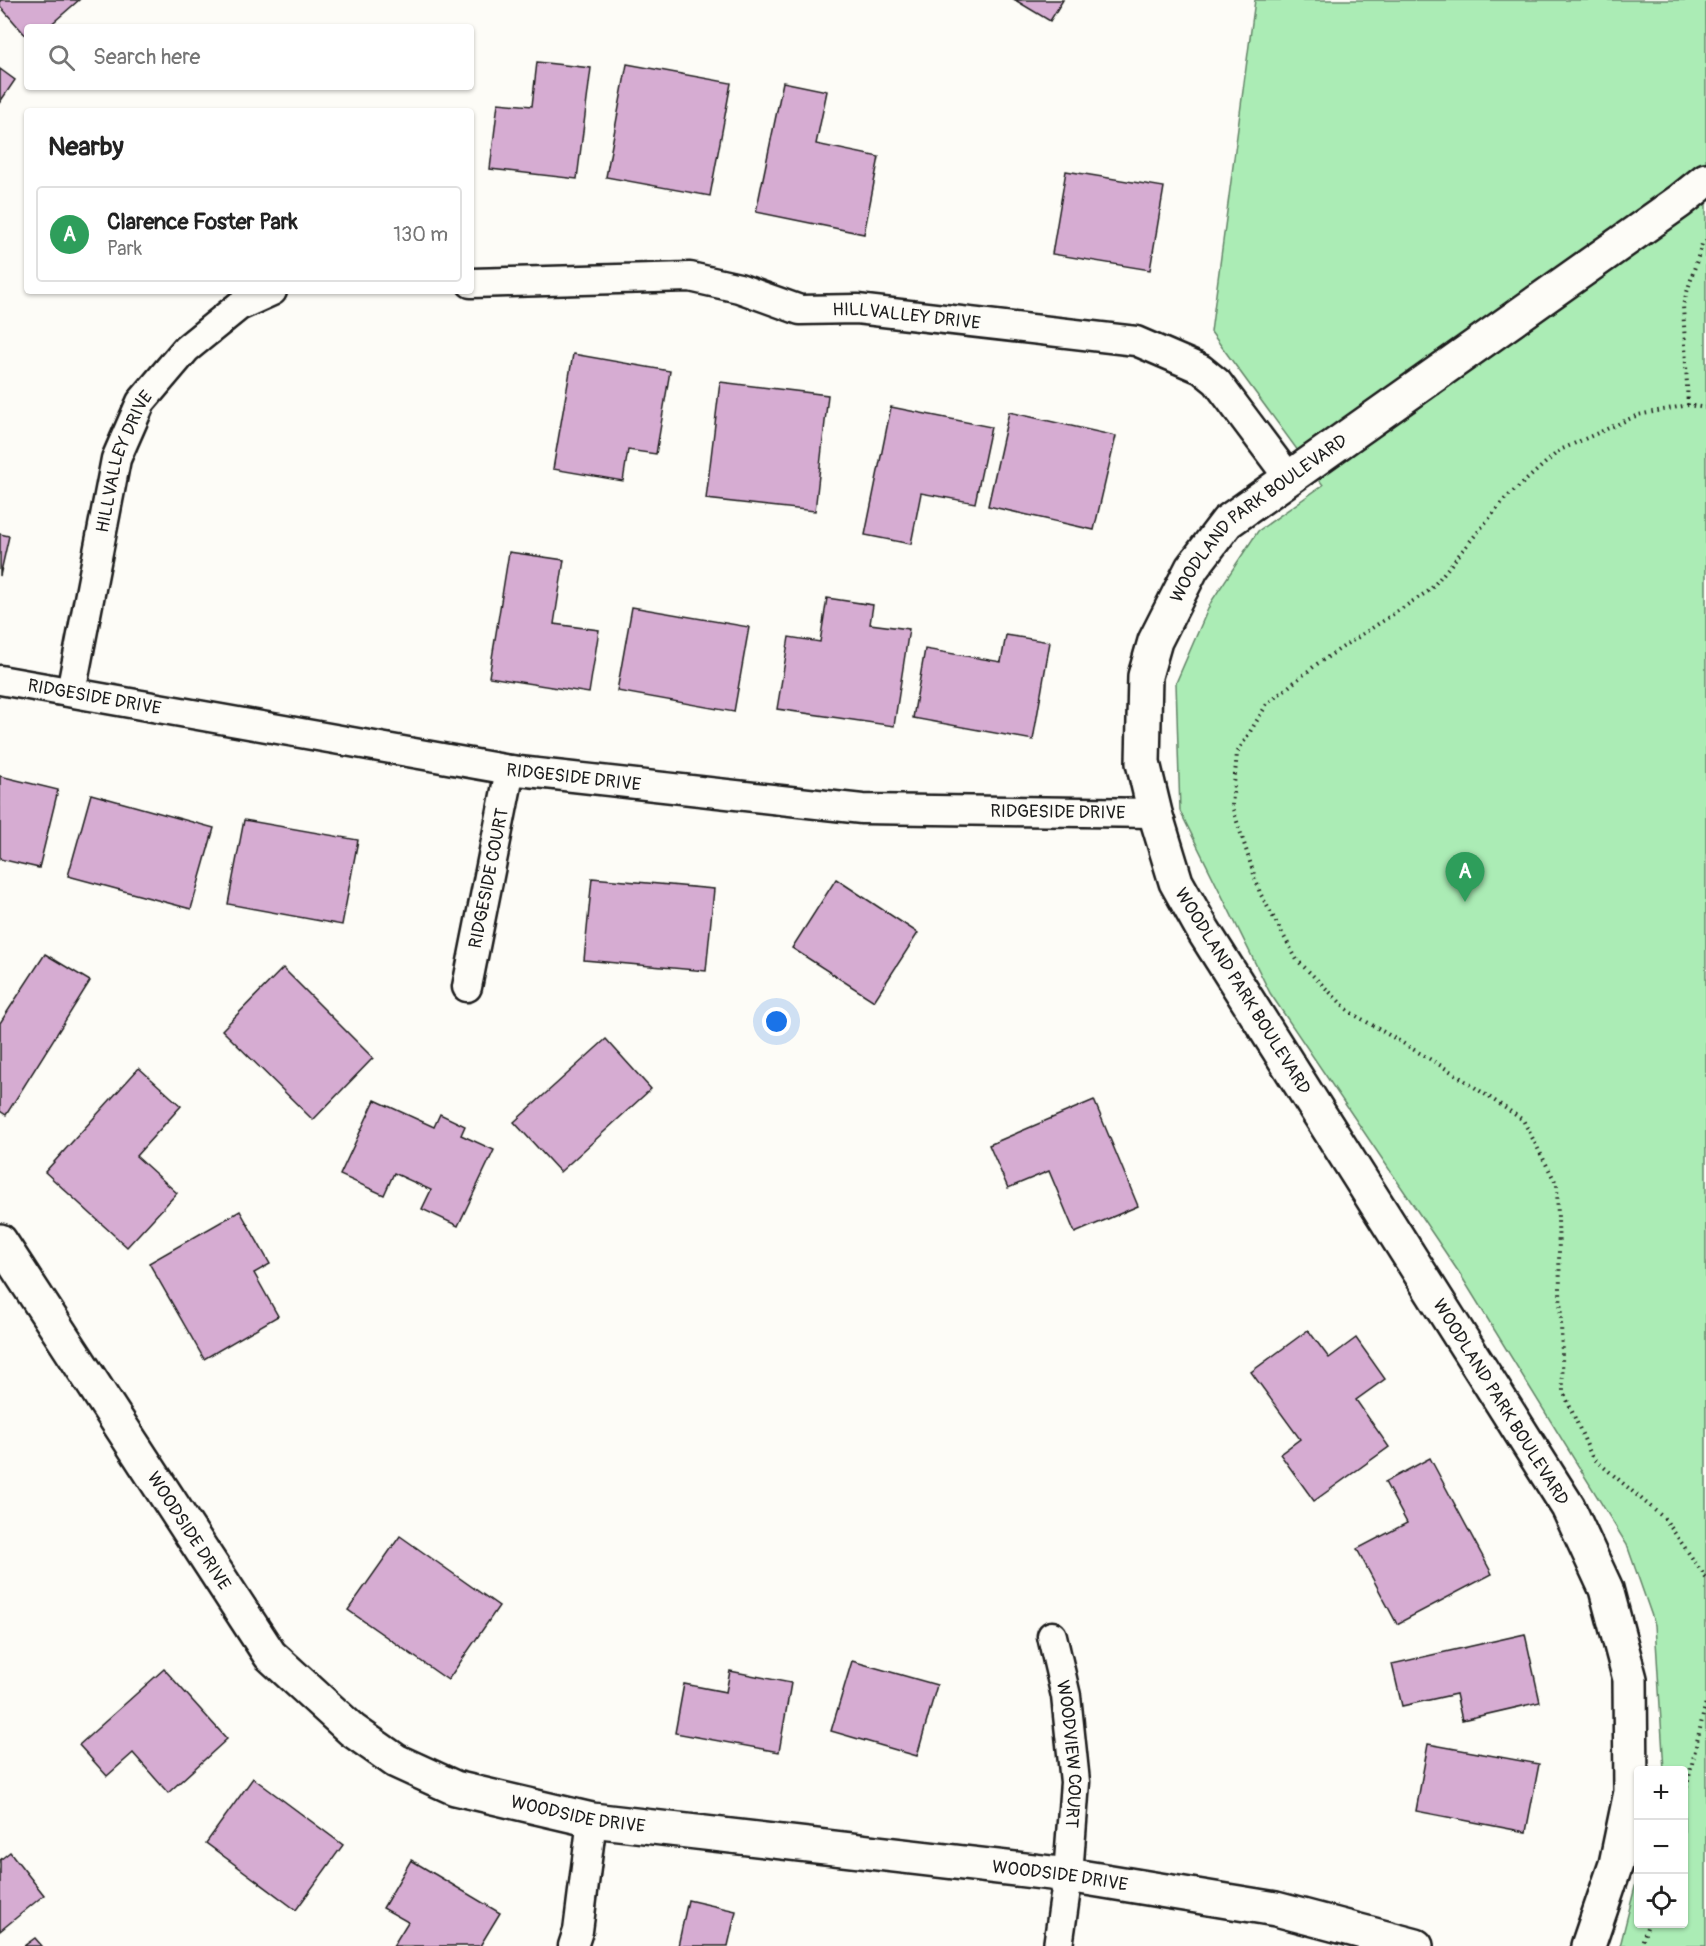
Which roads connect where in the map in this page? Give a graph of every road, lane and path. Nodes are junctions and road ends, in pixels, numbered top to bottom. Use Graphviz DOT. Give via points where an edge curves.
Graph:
graph roads {
  1 [pos="1706,180"];
  2 [pos="1706,241"];
  3 [pos="474,283"];
  4 [pos="265,294"];
  5 [pos="1688,405"];
  6 [pos="1706,408"];
  7 [pos="1289,478"];
  8 [pos="0,680"];
  9 [pos="71,693"];
  10 [pos="510,770"];
  11 [pos="1155,813"];
  12 [pos="466,987"];
  13 [pos="0,1241"];
  14 [pos="1706,1578"];
  15 [pos="1053,1636"];
  16 [pos="1706,1702"];
  17 [pos="1688,1778"];
  18 [pos="592,1820"];
  19 [pos="1068,1875"];
  20 [pos="1646,1928"];
  21 [pos="573,1946"];
  22 [pos="1058,1946"];
  23 [pos="1416,1946"];
  24 [pos="1588,1946"];
  25 [pos="1641,1946"];
  1 -- 7 [label="street, WOODLAND PARK BOULEVARD"];
  2 -- 5 [label="path" via="1683,305"];
  3 -- 7 [label="street, HILLVALLEY DRIVE" via="690,278 739,288 800,310 857,309 1136,341 1201,369 1217,382"];
  4 -- 9 [label="street, HILLVALLEY DRIVE" via="239,306 186,349 141,402 116,459"];
  5 -- 6 [label="path"];
  5 -- 14 [label="path" via="1638,415 1560,450 1505,500 1430,590 1317,664 1267,704 1238,753 1232,806 1260,893 1297,960 1350,1012 1455,1074 1523,1120 1557,1185 1563,1391 1592,1457 1665,1519"];
  7 -- 11 [label="street, WOODLAND PARK BOULEVARD" via="1227,522 1192,568 1155,641 1145,676 1143,763"];
  8 -- 9 [label="street, RIDGESIDE DRIVE"];
  9 -- 10 [label="street, RIDGESIDE DRIVE"];
  10 -- 11 [label="street, RIDGESIDE DRIVE" via="862,809"];
  10 -- 12 [label="street, RIDGESIDE COURT"];
  11 -- 24 [label="street, WOODLAND PARK BOULEVARD" via="1176,882 1203,930 1568,1507 1606,1589 1630,1679 1631,1792 1616,1864"];
  13 -- 18 [label="street, WOODSIDE DRIVE" via="270,1655 352,1730 396,1761 455,1788"];
  15 -- 19 [label="street, WOODVIEW COURT" via="1066,1696 1075,1782"];
  16 -- 17 [label="path"];
  18 -- 19 [label="street, WOODSIDE DRIVE"];
  18 -- 21 [label="street"];
  19 -- 22 [label="street, WOODVIEW COURT"];
  19 -- 23 [label="street, WOODSIDE DRIVE" via="1276,1909"];
  20 -- 25 [label="path"];
}
